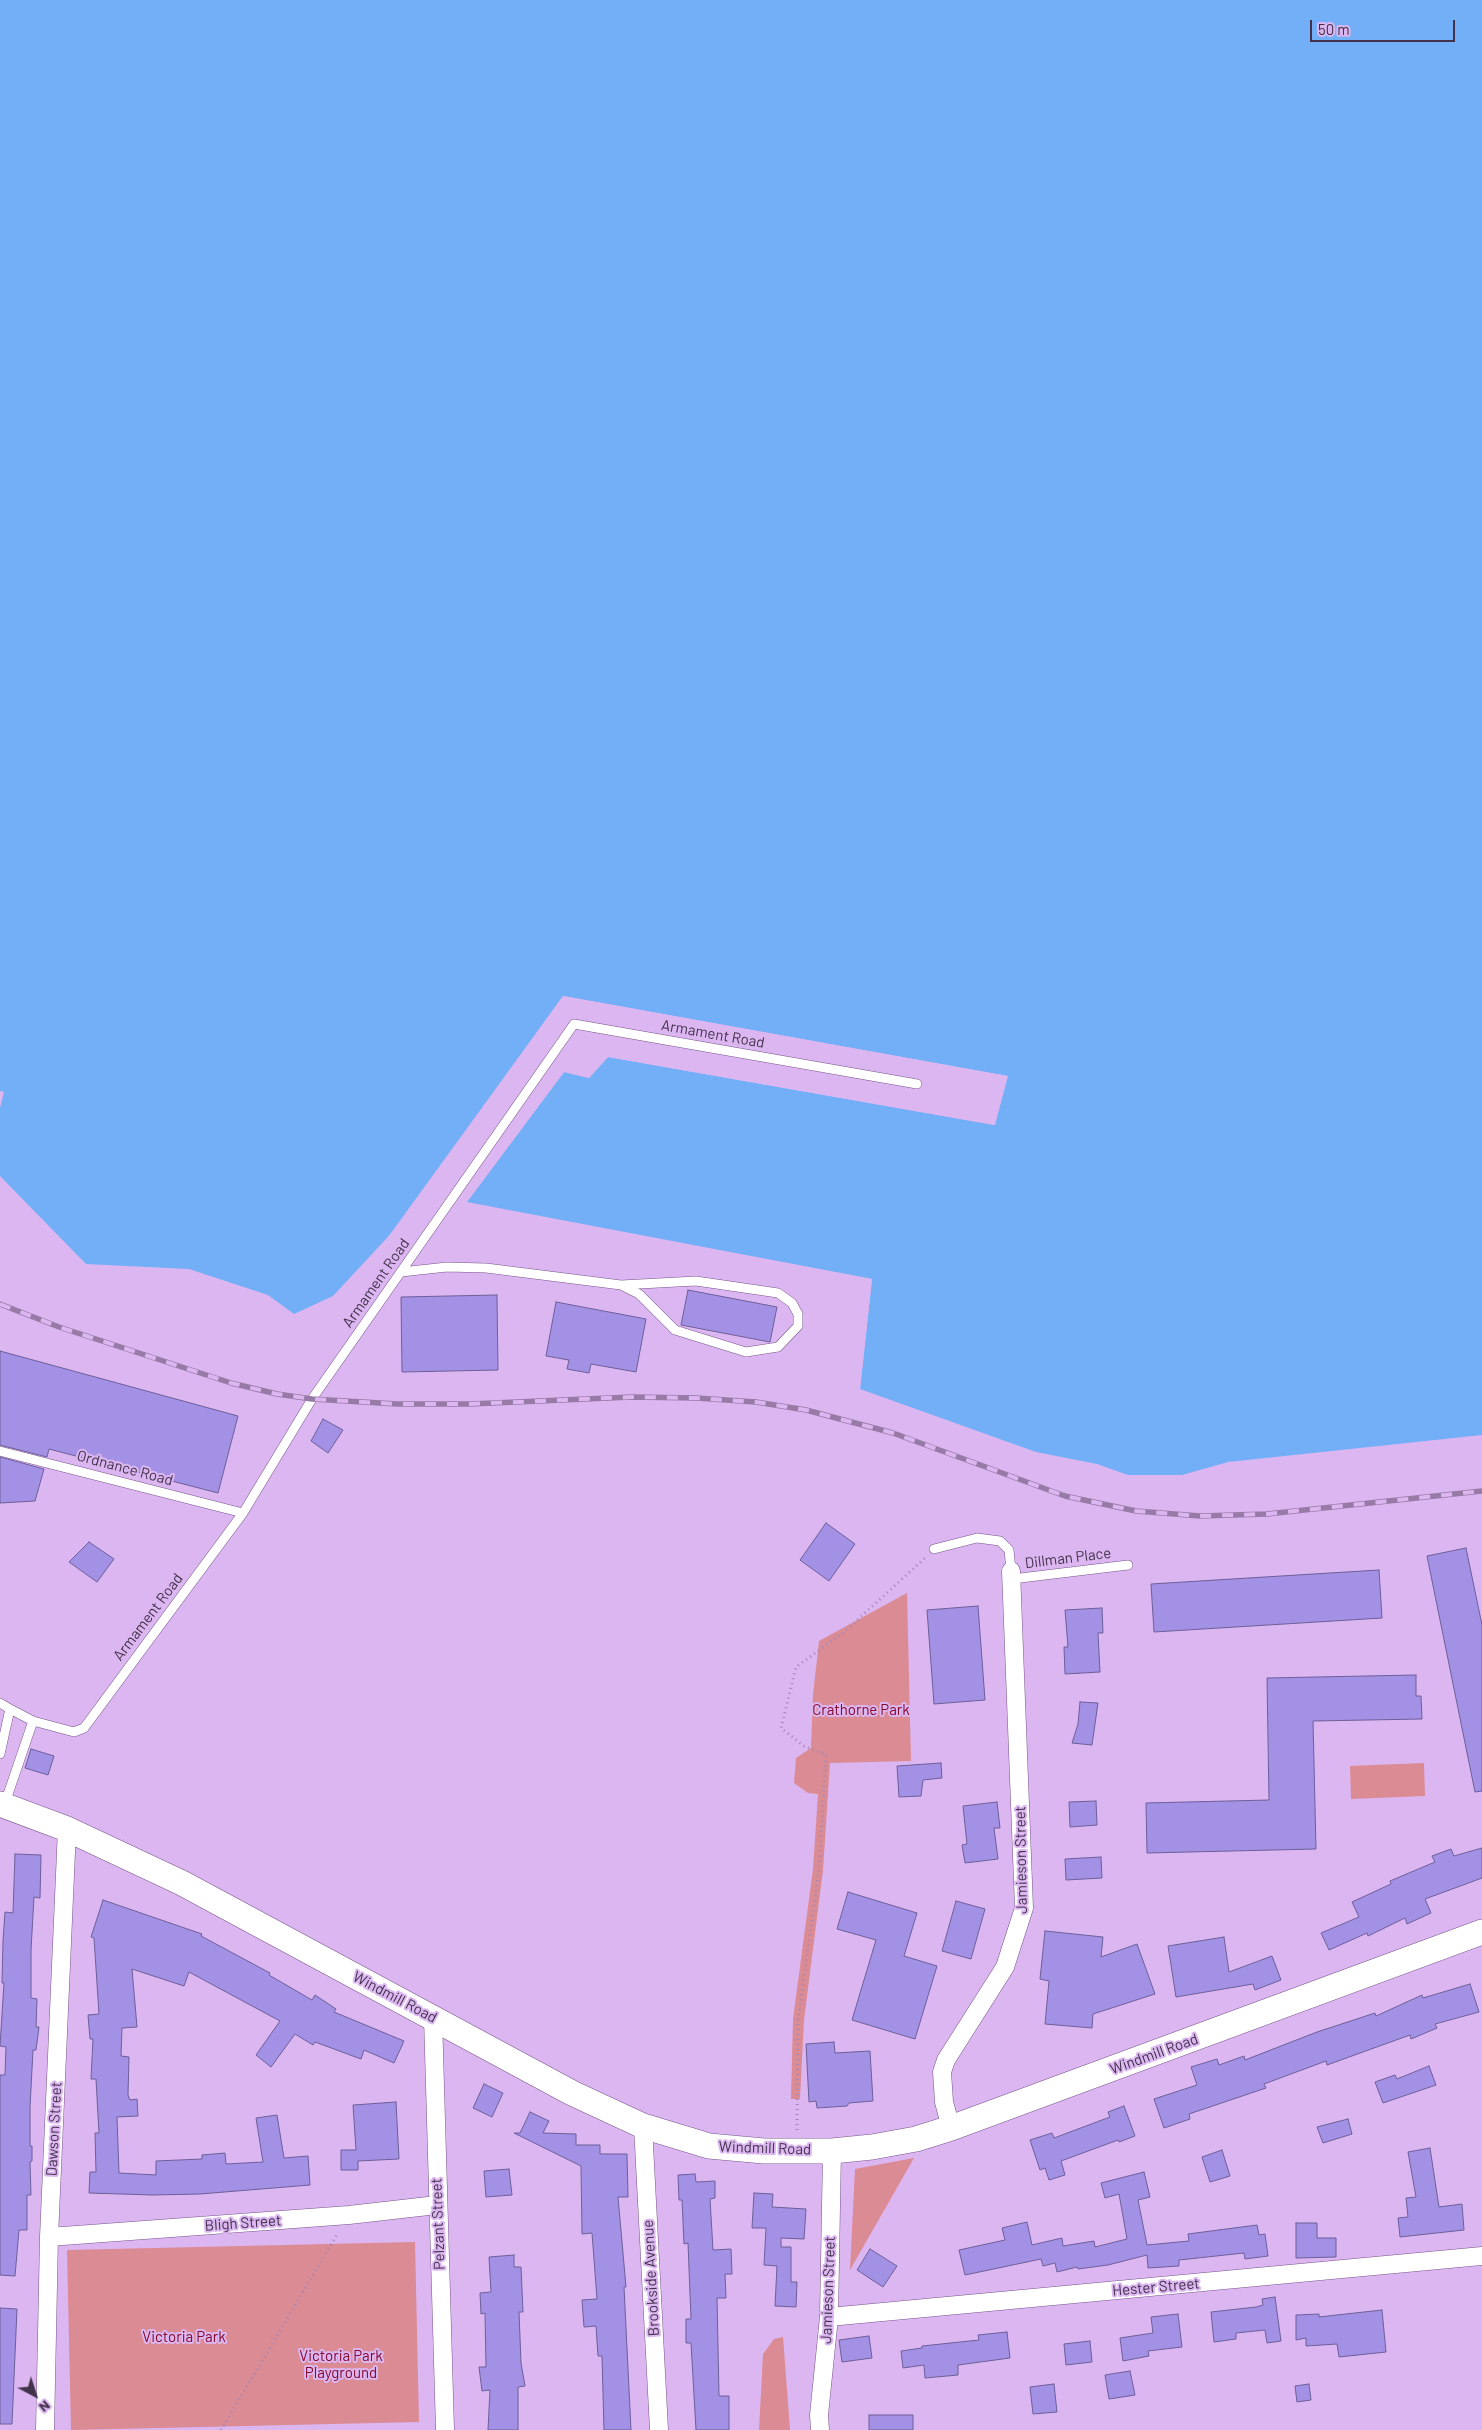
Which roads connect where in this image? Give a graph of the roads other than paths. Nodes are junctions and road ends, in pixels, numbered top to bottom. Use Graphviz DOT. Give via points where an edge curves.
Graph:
graph roads {
  1 [pos="917,1084"];
  2 [pos="401,1272"];
  3 [pos="621,1285"];
  4 [pos="0,1451"];
  5 [pos="242,1513"];
  6 [pos="934,1549"];
  7 [pos="1128,1565"];
  8 [pos="1011,1575"];
  9 [pos="0,1703"];
  10 [pos="10,1709"];
  11 [pos="33,1721"];
  12 [pos="0,1754"];
  13 [pos="2,1804"];
  14 [pos="67,1829"];
  15 [pos="1482,1932"];
  16 [pos="432,2017"];
  17 [pos="643,2126"];
  18 [pos="951,2128"];
  19 [pos="832,2150"];
  20 [pos="437,2205"];
  21 [pos="49,2237"];
  22 [pos="1482,2256"];
  23 [pos="830,2317"];
  24 [pos="45,2430"];
  25 [pos="445,2430"];
  26 [pos="659,2430"];
  27 [pos="820,2430"];
  1 -- 2 [label="lane, Armament Road" via="574,1024"];
  2 -- 3 [label="lane" via="447,1267 486,1268"];
  2 -- 5 [label="lane, Armament Road" via="312,1399"];
  3 -- 3 [label="lane" via="696,1280 778,1293 792,1303 798,1314 798,1326 778,1347 746,1352 675,1330 639,1294"];
  4 -- 5 [label="lane, Ordnance Road"];
  5 -- 11 [label="lane, Armament Road" via="84,1728 74,1732"];
  6 -- 8 [label="lane" via="978,1538 1000,1541 1009,1550"];
  7 -- 8 [label="lane, Dillman Place"];
  8 -- 18 [label="street, Jamieson Street" via="1024,1908 1006,1967 946,2060 942,2072 944,2102"];
  9 -- 10 [label="lane"];
  10 -- 11 [label="lane, Armament Road"];
  10 -- 12 [label="lane"];
  11 -- 13 [label="lane"];
  13 -- 14 [label="main road, Windmill Road"];
  14 -- 16 [label="main road, Windmill Road" via="182,1883"];
  14 -- 21 [label="street, Dawson Street"];
  15 -- 18 [label="main road, Windmill Road"];
  16 -- 17 [label="main road, Windmill Road" via="572,2093"];
  16 -- 20 [label="street, Pelzant Street"];
  17 -- 19 [label="main road, Windmill Road" via="710,2146 764,2151"];
  17 -- 26 [label="street, Brookside Avenue"];
  18 -- 19 [label="main road, Windmill Road" via="916,2139"];
  19 -- 23 [label="street, Jamieson Street"];
  20 -- 21 [label="street, Bligh Street" via="349,2216"];
  20 -- 25 [label="street, Pelzant Street"];
  21 -- 24 [label="street, Dawson Street"];
  22 -- 23 [label="street, Hester Street"];
  23 -- 27 [label="street, Jamieson Street"];
}
